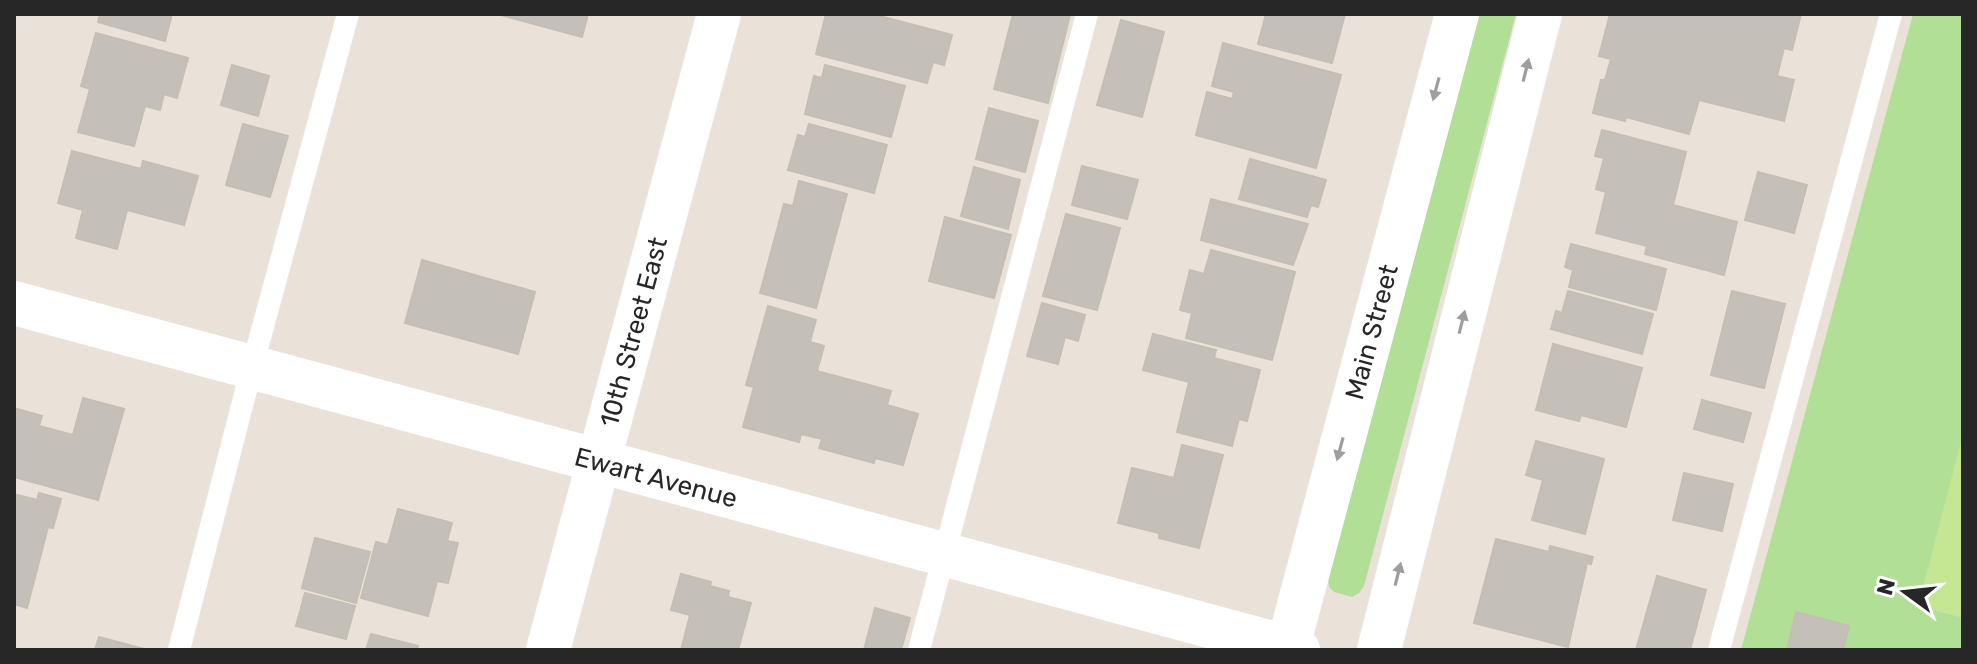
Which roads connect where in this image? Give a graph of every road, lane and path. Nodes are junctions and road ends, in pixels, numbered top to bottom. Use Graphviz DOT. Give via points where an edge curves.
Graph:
graph roads {
  1 [pos="348,14"];
  2 [pos="719,14"];
  3 [pos="1087,14"];
  4 [pos="1457,14"];
  5 [pos="1540,14"];
  6 [pos="1891,14"];
  7 [pos="14,303"];
  8 [pos="252,367"];
  9 [pos="599,463"];
  10 [pos="944,555"];
  11 [pos="1291,649"];
  12 [pos="179,650"];
  13 [pos="548,650"];
  14 [pos="919,650"];
  15 [pos="1379,650"];
  16 [pos="1719,650"];
  1 -- 8 [label="lane"];
  2 -- 9 [label="street, 10th Street East"];
  3 -- 10 [label="lane"];
  4 -- 11 [label="street, Main Street, one-way"];
  15 -- 5 [label="street, one-way"];
  6 -- 16 [label="lane"];
  7 -- 8 [label="street, Ewart Avenue"];
  8 -- 9 [label="street, Ewart Avenue"];
  8 -- 12 [label="lane"];
  9 -- 10 [label="street, Ewart Avenue"];
  9 -- 13 [label="street, 10th Street East"];
  10 -- 11 [label="street, Ewart Avenue"];
  10 -- 14 [label="lane"];
}
